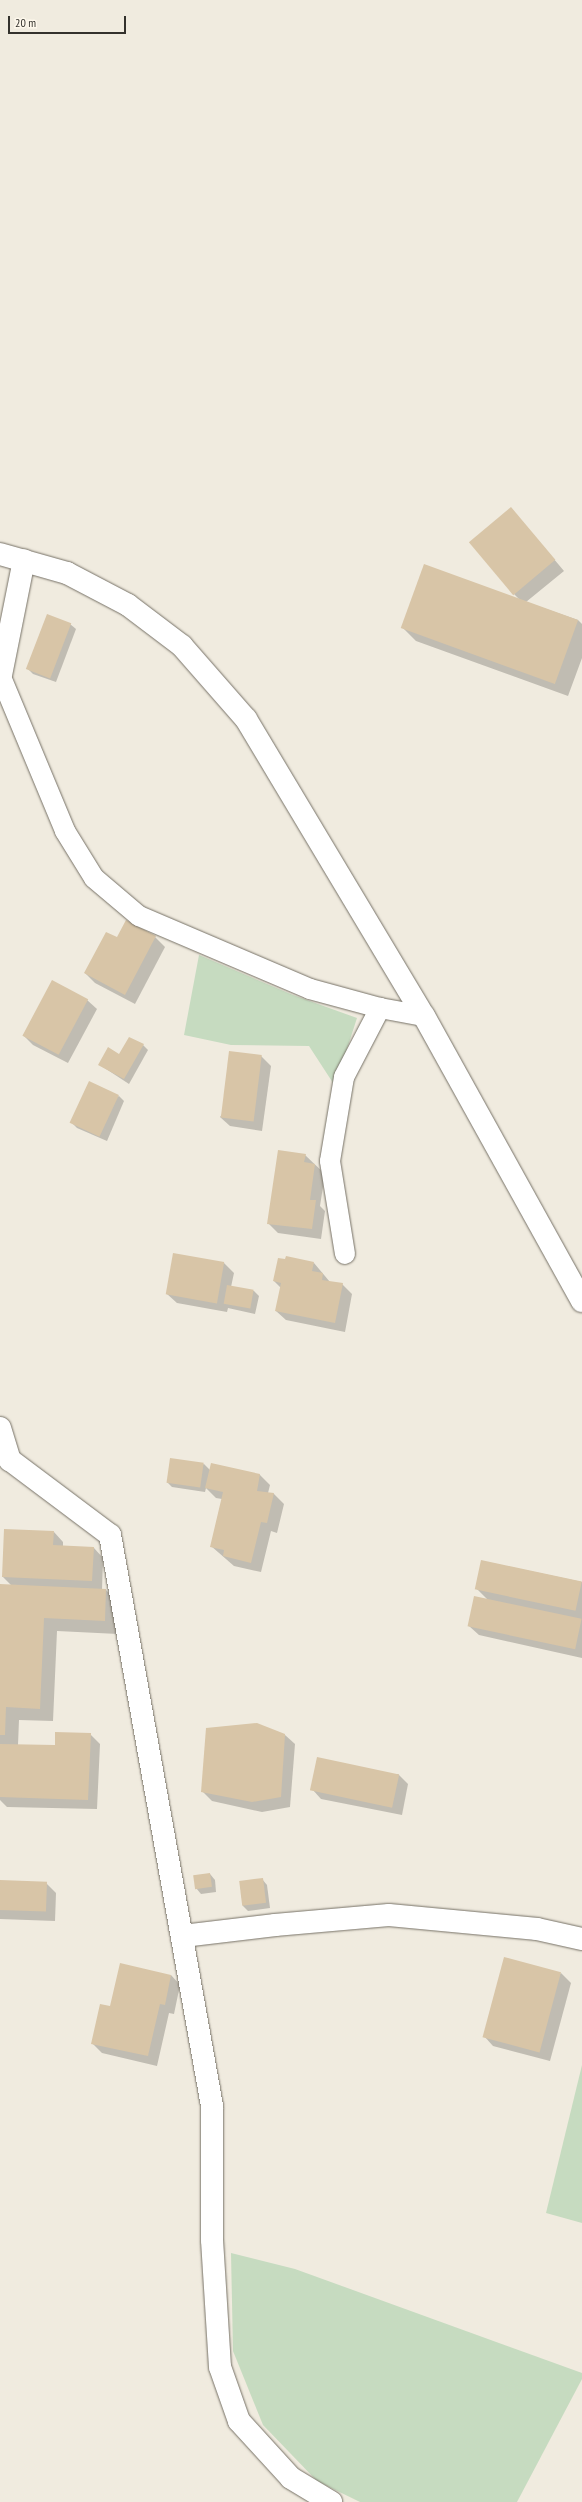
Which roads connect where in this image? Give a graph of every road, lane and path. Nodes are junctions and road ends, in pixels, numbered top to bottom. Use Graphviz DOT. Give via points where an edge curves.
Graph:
graph roads {
  1 [pos="10,557"];
  2 [pos="0,679"];
  3 [pos="380,1008"];
  4 [pos="424,1016"];
  5 [pos="345,1254"];
  6 [pos="582,1301"];
  7 [pos="0,1428"];
  8 [pos="183,1936"];
  9 [pos="582,1939"];
  10 [pos="331,2502"];
  1 -- 2 [label="street"];
  1 -- 4 [label="street" via="67,573 128,605 182,646 246,719"];
  2 -- 3 [label="lane" via="65,831 94,878 139,916 310,989"];
  3 -- 4 [label="lane"];
  3 -- 5 [label="lane" via="344,1077 330,1161"];
  4 -- 6 [label="street"];
  7 -- 8 [label="street" via="10,1460 110,1535"];
  8 -- 9 [label="street" via="389,1915 537,1929"];
  8 -- 10 [label="street" via="212,2106 212,2240 220,2366 239,2420 291,2478"];
}
